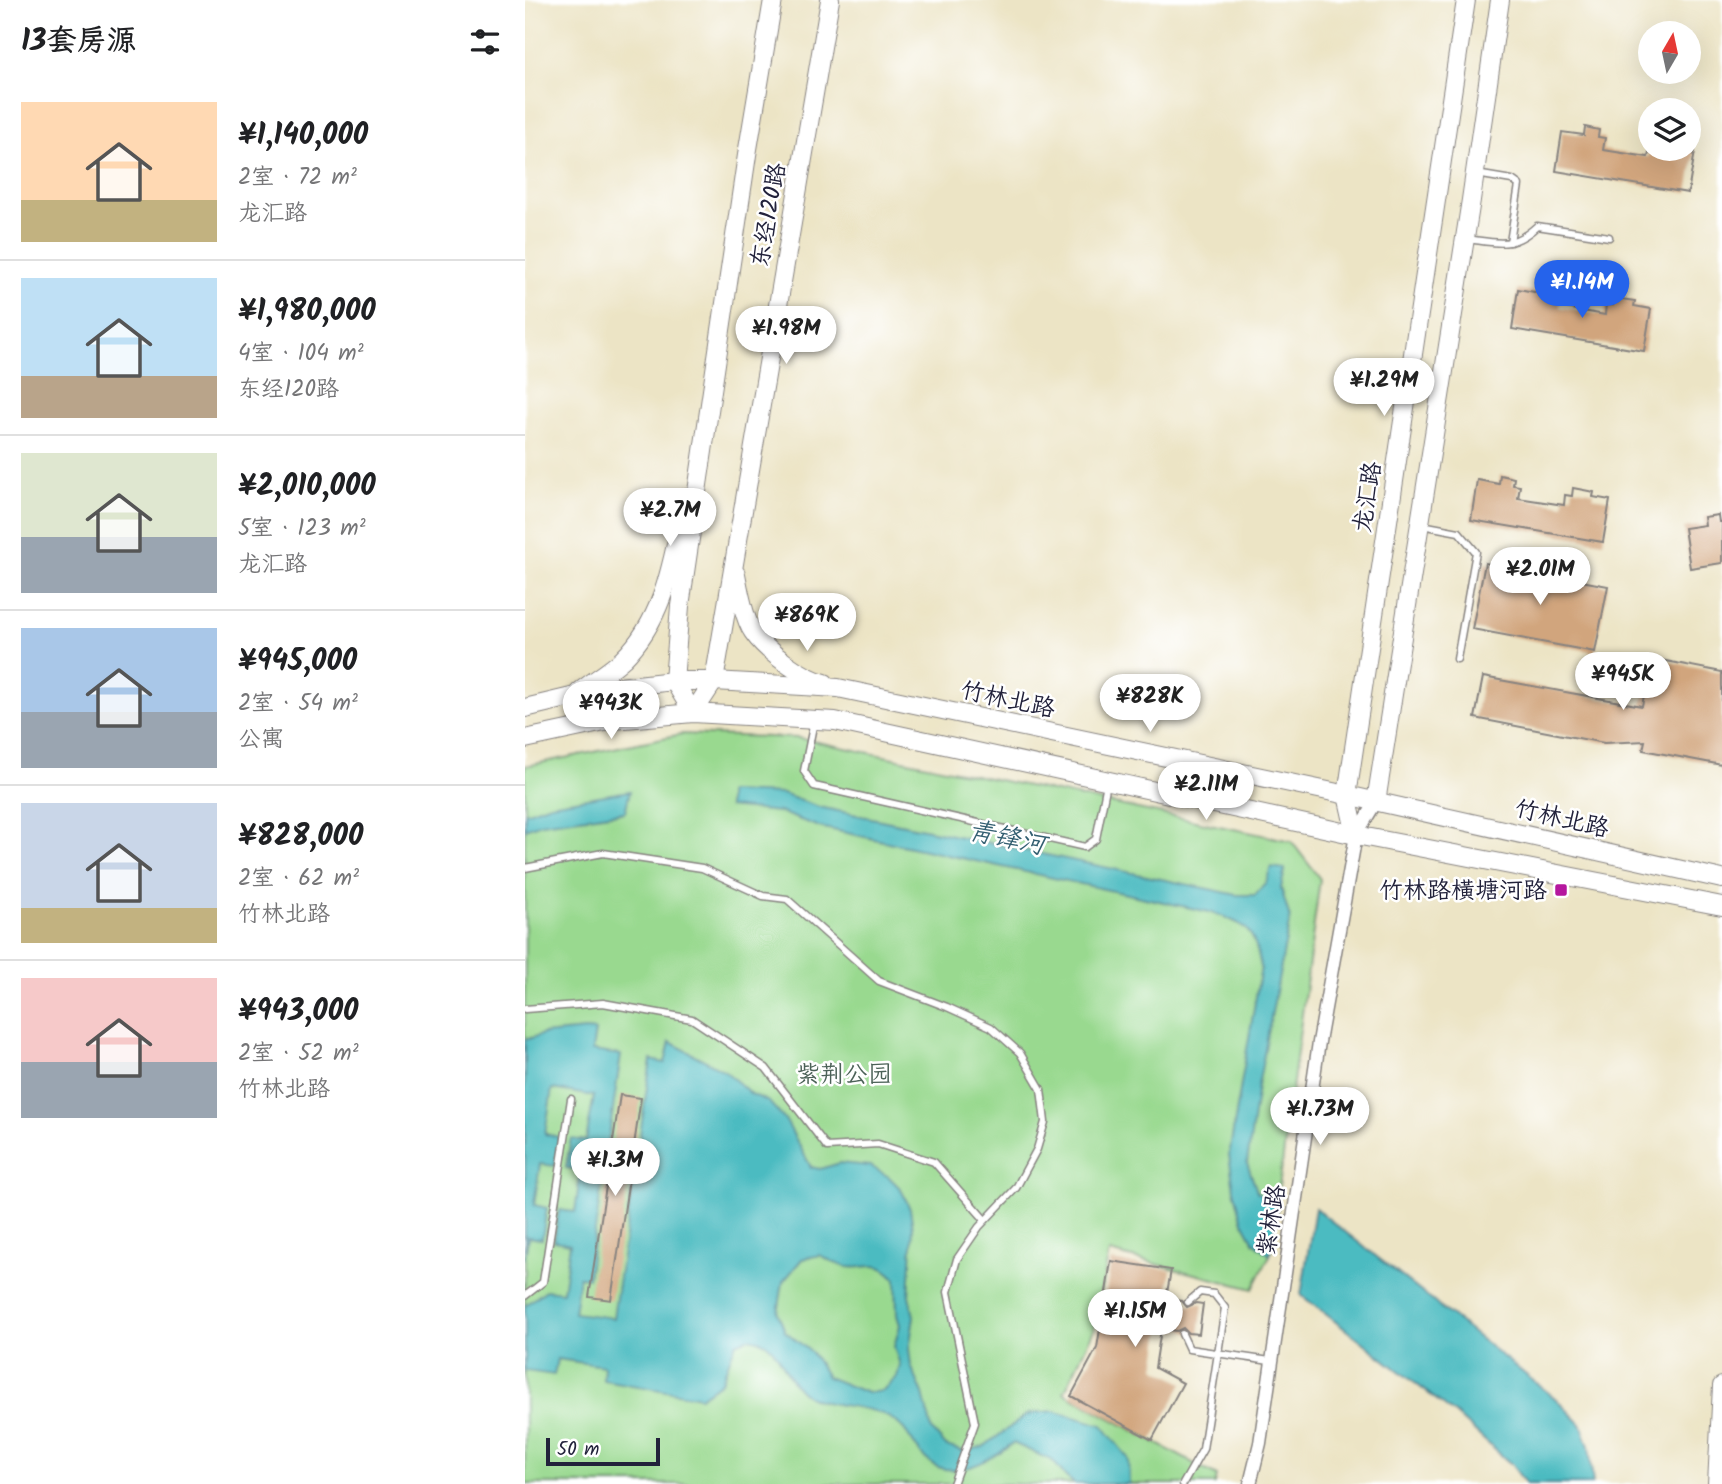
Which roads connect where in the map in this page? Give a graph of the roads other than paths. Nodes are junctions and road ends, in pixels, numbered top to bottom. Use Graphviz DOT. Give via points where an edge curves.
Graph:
graph roads {
  1 [pos="773,0"];
  2 [pos="830,0"];
  3 [pos="1466,0"];
  4 [pos="1500,0"];
  5 [pos="1475,174"];
  6 [pos="1609,237"];
  7 [pos="1465,239"];
  8 [pos="1510,242"];
  9 [pos="716,372"];
  10 [pos="1420,525"];
  11 [pos="734,559"];
  12 [pos="1457,659"];
  13 [pos="674,681"];
  14 [pos="713,681"];
  15 [pos="573,697"];
  16 [pos="913,704"];
  17 [pos="525,708"];
  18 [pos="693,713"];
  19 [pos="814,719"];
  20 [pos="525,739"];
  21 [pos="1108,780"];
  22 [pos="1347,795"];
  23 [pos="1376,802"];
  24 [pos="1356,835"];
  25 [pos="525,868"];
  26 [pos="1722,879"];
  27 [pos="1722,906"];
  28 [pos="525,1009"];
  29 [pos="571,1099"];
  30 [pos="985,1220"];
  31 [pos="525,1296"];
  32 [pos="1188,1302"];
  33 [pos="1182,1334"];
  34 [pos="1219,1353"];
  35 [pos="1270,1361"];
  36 [pos="1722,1386"];
  37 [pos="953,1484"];
  38 [pos="1183,1484"];
  39 [pos="1250,1484"];
  40 [pos="1717,1484"];
  1 -- 9 [label="main road, 东经120路"];
  2 -- 11 [label="main road, 东经120路"];
  3 -- 22 [label="main road, 龙汇路"];
  4 -- 5 [label="main road"];
  5 -- 7 [label="main road"];
  5 -- 8 [label="lane" via="1519,185"];
  6 -- 8 [label="lane" via="1537,226 1524,239"];
  7 -- 8 [label="lane"];
  7 -- 10 [label="main road"];
  9 -- 13 [label="main road, 东经120路" via="680,606"];
  9 -- 15 [label="main road" via="665,593 651,623 623,659"];
  10 -- 12 [label="lane" via="1459,532 1476,552"];
  10 -- 23 [label="main road"];
  11 -- 14 [label="main road, 东经120路"];
  11 -- 16 [label="main road" via="739,594 752,631 782,660 817,681"];
  13 -- 14 [label="main road, 竹林北路"];
  13 -- 15 [label="main road, 竹林北路"];
  13 -- 18 [label="main road"];
  14 -- 16 [label="main road, 竹林北路" via="838,688"];
  14 -- 18 [label="main road, 东经120路"];
  15 -- 17 [label="main road, 竹林北路"];
  16 -- 22 [label="main road, 竹林北路"];
  18 -- 19 [label="main road"];
  18 -- 20 [label="main road" via="614,720"];
  19 -- 21 [label="main road"];
  19 -- 21 [label="lane" via="804,771 814,786 1085,847 1096,839"];
  21 -- 24 [label="main road"];
  22 -- 23 [label="main road, 竹林北路"];
  22 -- 24 [label="main road, 龙汇路"];
  23 -- 24 [label="street, 紫林路"];
  23 -- 26 [label="main road, 竹林北路"];
  24 -- 27 [label="main road"];
  24 -- 35 [label="street, 紫林路"];
  25 -- 30 [label="lane" via="603,853 702,868 763,896 787,899 879,981 991,1027 1020,1053 1041,1089 1045,1122 1037,1149 1016,1188"];
  28 -- 30 [label="lane" via="603,1003 692,1019 766,1068 827,1147 878,1144 934,1162"];
  29 -- 31 [label="lane" via="543,1282"];
  30 -- 37 [label="lane" via="957,1259 948,1292 975,1423"];
  32 -- 34 [label="lane" via="1200,1292 1214,1294 1225,1308"];
  33 -- 34 [label="lane" via="1189,1349"];
  34 -- 35 [label="lane"];
  34 -- 38 [label="lane" via="1203,1449"];
  35 -- 39 [label="street, 紫林路"];
  36 -- 40 [label="main road"];
}
